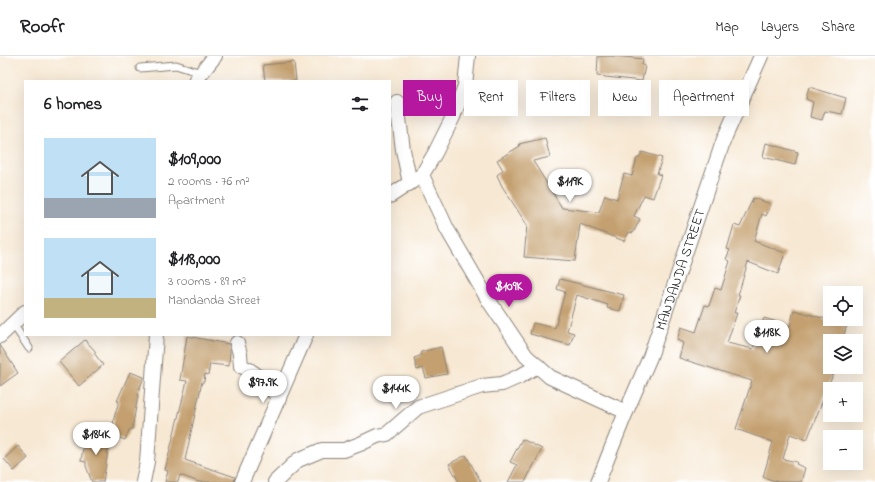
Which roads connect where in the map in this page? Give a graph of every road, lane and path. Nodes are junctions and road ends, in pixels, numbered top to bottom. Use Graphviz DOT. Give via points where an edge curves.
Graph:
graph roads {
  1 [pos="215,56"];
  2 [pos="468,56"];
  3 [pos="761,56"];
  4 [pos="140,68"];
  5 [pos="198,77"];
  6 [pos="397,102"];
  7 [pos="422,175"];
  8 [pos="410,182"];
  9 [pos="391,195"];
  10 [pos="24,313"];
  11 [pos="12,324"];
  12 [pos="0,336"];
  13 [pos="156,336"];
  14 [pos="306,336"];
  15 [pos="237,342"];
  16 [pos="30,348"];
  17 [pos="538,366"];
  18 [pos="279,399"];
  19 [pos="626,412"];
  20 [pos="143,482"];
  21 [pos="242,482"];
  22 [pos="275,482"];
  23 [pos="598,482"];
  1 -- 5 [label="street"];
  2 -- 7 [label="street" via="463,92 435,154"];
  3 -- 19 [label="street, MANDANDA STREET" via="724,139 650,357"];
  4 -- 5 [label="lane" via="176,65"];
  6 -- 8 [label="street"];
  7 -- 8 [label="street"];
  7 -- 17 [label="street" via="447,229 489,301 526,356"];
  8 -- 9 [label="street"];
  10 -- 11 [label="street"];
  11 -- 12 [label="street"];
  11 -- 16 [label="lane"];
  13 -- 20 [label="street" via="147,462"];
  14 -- 18 [label="street"];
  15 -- 18 [label="street" via="241,366 249,369 273,389"];
  17 -- 19 [label="street" via="550,378"];
  17 -- 22 [label="street" via="502,384 482,386 418,407 387,434 344,450 322,450 298,460"];
  18 -- 21 [label="street"];
  19 -- 23 [label="street, MANDANDA STREET"];
}
